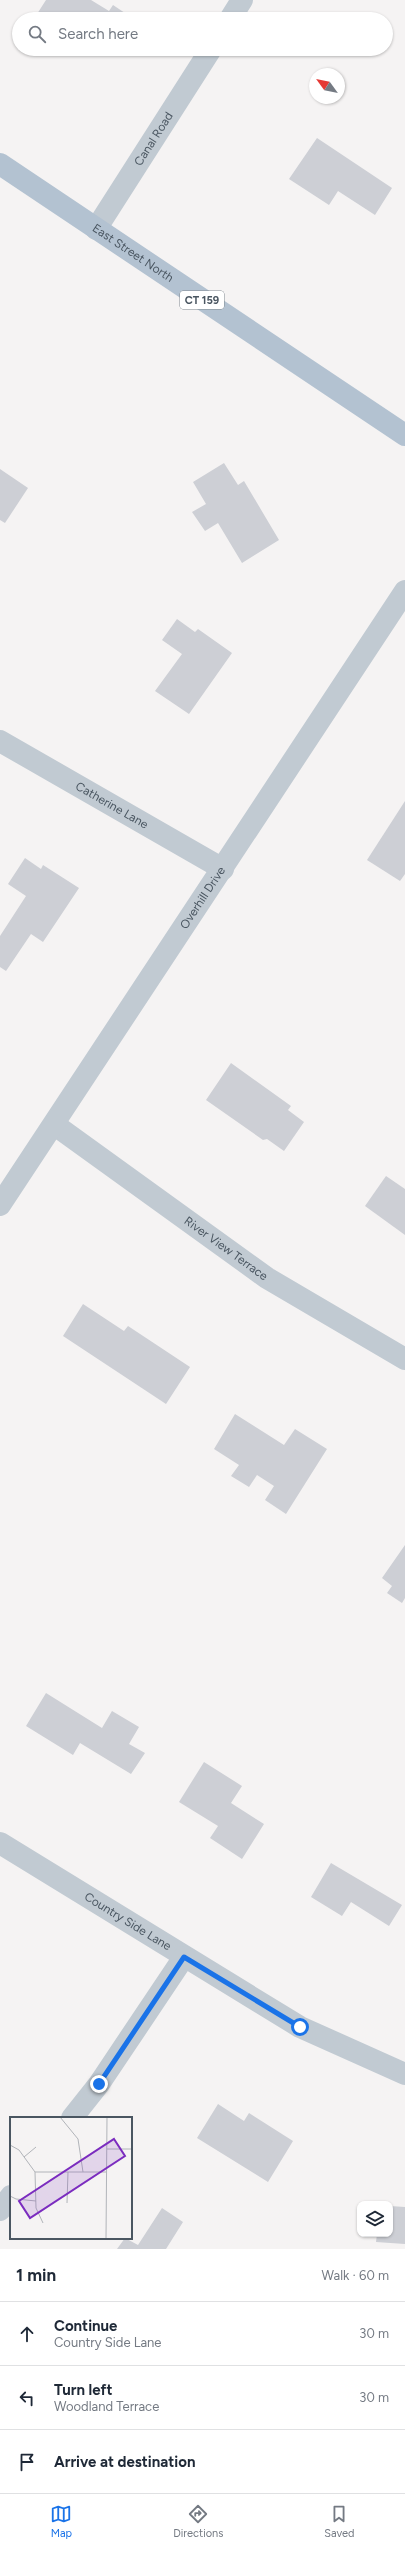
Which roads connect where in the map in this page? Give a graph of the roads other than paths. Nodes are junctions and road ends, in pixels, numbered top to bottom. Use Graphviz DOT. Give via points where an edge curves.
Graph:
graph roads {
  1 [pos="242,0"];
  2 [pos="234,12"];
  3 [pos="207,56"];
  4 [pos="0,164"];
  5 [pos="96,229"];
  6 [pos="405,435"];
  7 [pos="405,591"];
  8 [pos="0,741"];
  9 [pos="223,870"];
  10 [pos="55,1125"];
  11 [pos="0,1205"];
  12 [pos="405,1359"];
  13 [pos="0,1843"];
  14 [pos="184,1957"];
  15 [pos="405,2074"];
  16 [pos="73,2117"];
  17 [pos="10,2197"];
  18 [pos="0,2210"];
  1 -- 2 [label="street"];
  3 -- 5 [label="street, Canal Road"];
  4 -- 5 [label="main road, East Street North / CT 159"];
  5 -- 6 [label="main road, East Street North / CT 159"];
  7 -- 9 [label="street, Overhill Drive"];
  8 -- 9 [label="street, Catherine Lane"];
  9 -- 10 [label="street, Overhill Drive"];
  10 -- 11 [label="street, Overhill Drive"];
  10 -- 12 [label="street, River View Terrace" via="267,1278"];
  13 -- 14 [label="street, Country Side Lane"];
  14 -- 15 [label="street, Country Side Lane" via="300,2027"];
  14 -- 16 [label="street" via="99,2084"];
  17 -- 18 [label="street"];
}
